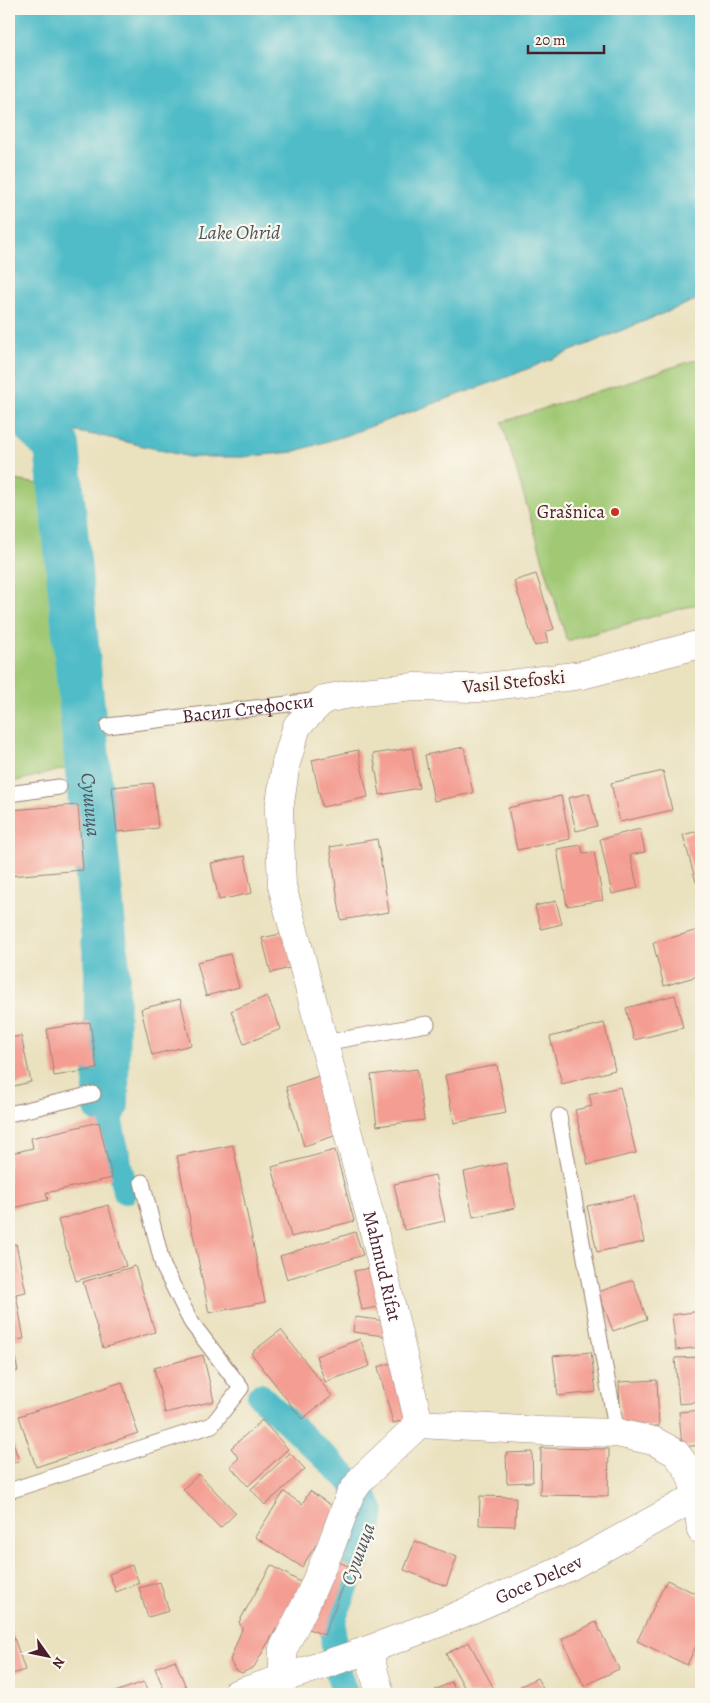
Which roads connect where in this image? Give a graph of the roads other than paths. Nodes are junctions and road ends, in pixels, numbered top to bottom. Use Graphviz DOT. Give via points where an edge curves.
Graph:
graph roads {
  1 [pos="701,644"];
  2 [pos="324,699"];
  3 [pos="108,726"];
  4 [pos="59,787"];
  5 [pos="9,794"];
  6 [pos="279,810"];
  7 [pos="427,1024"];
  8 [pos="324,1043"];
  9 [pos="93,1094"];
  10 [pos="9,1114"];
  11 [pos="559,1116"];
  12 [pos="142,1182"];
  13 [pos="419,1424"];
  14 [pos="618,1433"];
  15 [pos="9,1491"];
  16 [pos="699,1495"];
  17 [pos="701,1530"];
  18 [pos="368,1650"];
  19 [pos="283,1679"];
  20 [pos="236,1694"];
  21 [pos="380,1694"];
  1 -- 2 [label="street, Vasil Stefoski" via="582,675 478,688 414,687"];
  2 -- 3 [label="lane, Васил Стефоски"];
  2 -- 6 [label="street, Васил Стефоски" via="297,726 286,763"];
  4 -- 5 [label="lane"];
  6 -- 8 [label="street, Mahmud Rifat" via="282,886"];
  7 -- 8 [label="lane"];
  8 -- 13 [label="street, Mahmud Rifat" via="374,1231"];
  9 -- 10 [label="lane"];
  11 -- 14 [label="lane"];
  12 -- 15 [label="lane" via="163,1266 191,1322 241,1388 212,1425"];
  13 -- 14 [label="street"];
  13 -- 19 [label="street" via="356,1487 284,1649"];
  14 -- 16 [label="street" via="654,1441 676,1453 689,1471"];
  16 -- 17 [label="street"];
  16 -- 18 [label="street, Goce Delcev" via="569,1566 452,1618"];
  18 -- 19 [label="street, Goce Delcev"];
  18 -- 21 [label="street"];
  19 -- 20 [label="street"];
}
